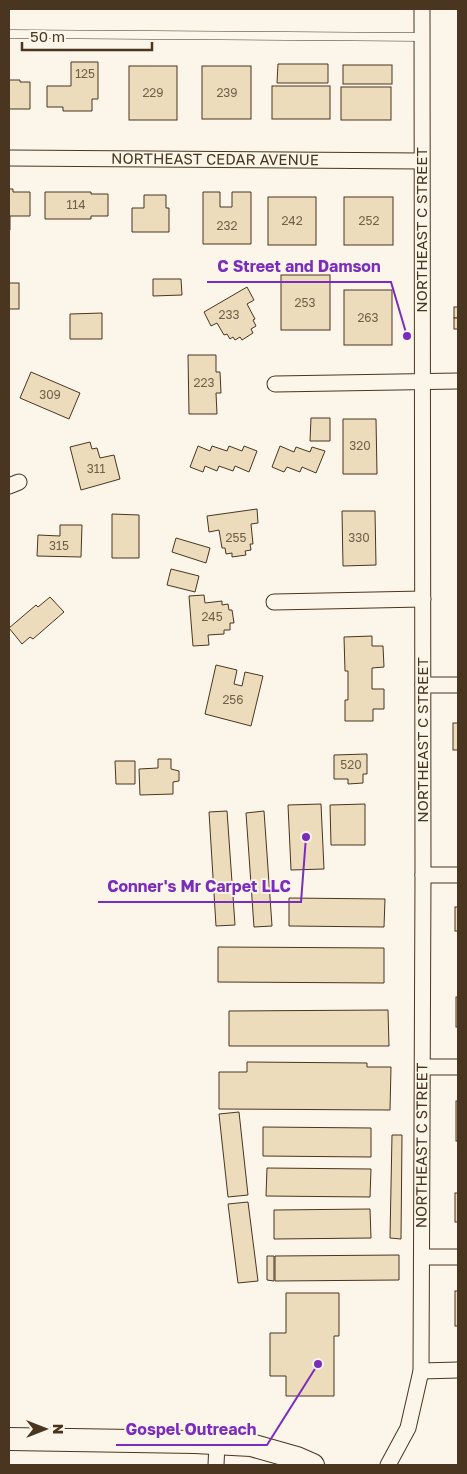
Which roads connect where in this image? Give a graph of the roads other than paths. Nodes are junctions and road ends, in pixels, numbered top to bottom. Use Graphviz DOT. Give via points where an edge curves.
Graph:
graph roads {
  1 [pos="422,9"];
  2 [pos="9,34"];
  3 [pos="422,37"];
  4 [pos="9,158"];
  5 [pos="421,161"];
  6 [pos="423,380"];
  7 [pos="458,381"];
  8 [pos="275,384"];
  9 [pos="423,599"];
  10 [pos="274,602"];
  11 [pos="423,685"];
  12 [pos="458,685"];
  13 [pos="423,875"];
  14 [pos="458,875"];
  15 [pos="423,1067"];
  16 [pos="458,1067"];
  17 [pos="422,1257"];
  18 [pos="458,1257"];
  19 [pos="458,1370"];
  20 [pos="421,1371"];
  21 [pos="9,1439"];
  22 [pos="217,1443"];
  23 [pos="216,1465"];
  24 [pos="313,1465"];
  25 [pos="388,1465"];
  1 -- 3 [label="street, NORTHEAST C STREET"];
  2 -- 3 [label="lane"];
  3 -- 5 [label="street, NORTHEAST C STREET"];
  4 -- 5 [label="street, NORTHEAST CEDAR AVENUE"];
  5 -- 6 [label="street, NORTHEAST C STREET"];
  6 -- 7 [label="street"];
  6 -- 8 [label="street"];
  6 -- 9 [label="street, NORTHEAST C STREET"];
  9 -- 10 [label="street"];
  9 -- 11 [label="street, NORTHEAST C STREET"];
  11 -- 12 [label="street"];
  11 -- 13 [label="street, NORTHEAST C STREET"];
  13 -- 14 [label="street"];
  13 -- 15 [label="street, NORTHEAST C STREET"];
  15 -- 16 [label="street"];
  15 -- 17 [label="street, NORTHEAST C STREET"];
  17 -- 18 [label="street"];
  17 -- 20 [label="street, NORTHEAST C STREET"];
  19 -- 20 [label="street"];
  20 -- 25 [label="street, NORTHEAST C STREET" via="408,1428"];
  21 -- 22 [label="main road"];
  22 -- 23 [label="street"];
  22 -- 24 [label="main road" via="250,1445"];
}
